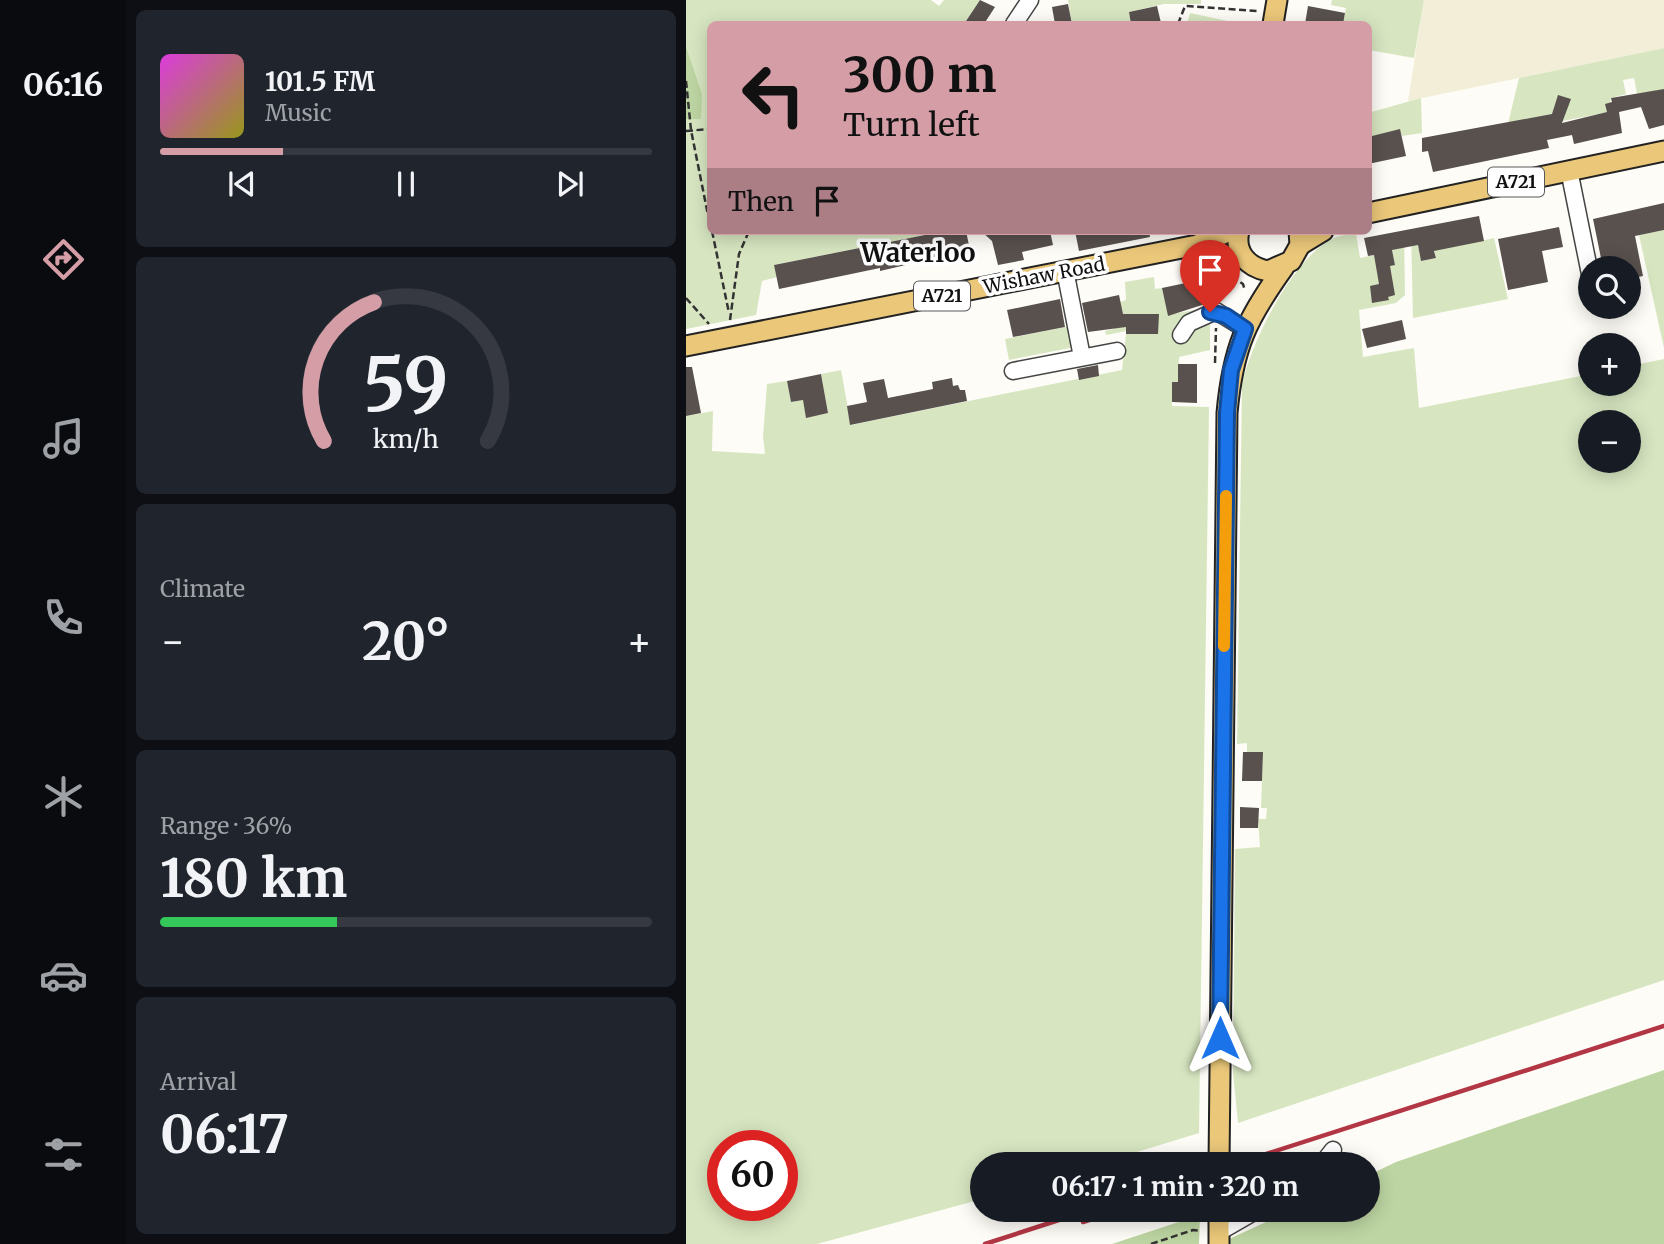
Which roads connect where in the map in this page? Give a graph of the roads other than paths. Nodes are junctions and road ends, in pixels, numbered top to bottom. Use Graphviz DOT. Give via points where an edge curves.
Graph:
graph roads {
  1 [pos="1030,0"];
  2 [pos="1016,21"];
  3 [pos="1664,151"];
  4 [pos="1569,170"];
  5 [pos="1372,212"];
  6 [pos="1221,235"];
  7 [pos="1239,235"];
  8 [pos="1299,238"];
  9 [pos="1197,245"];
  10 [pos="1586,256"];
  11 [pos="1249,263"];
  12 [pos="1284,267"];
  13 [pos="1065,270"];
  14 [pos="1258,304"];
  15 [pos="1240,325"];
  16 [pos="1181,335"];
  17 [pos="686,346"];
  18 [pos="1116,351"];
  19 [pos="1082,358"];
  20 [pos="1013,371"];
  21 [pos="1219,1152"];
  1 -- 2 [label="street"];
  3 -- 4 [label="main road, A721"];
  4 -- 5 [label="main road, A721"];
  4 -- 10 [label="street"];
  6 -- 9 [label="main road, Wishaw Road / A721"];
  7 -- 11 [label="main road" via="1238,246"];
  8 -- 12 [label="main road"];
  9 -- 11 [label="main road, Wishaw Road / A721"];
  9 -- 13 [label="main road, Wishaw Road / A721"];
  11 -- 12 [label="main road, Wishaw Road" via="1268,271"];
  11 -- 14 [label="main road"];
  12 -- 14 [label="main road"];
  13 -- 17 [label="main road, Wishaw Road / A721"];
  13 -- 19 [label="street"];
  14 -- 15 [label="main road"];
  15 -- 16 [label="street" via="1210,312 1189,323"];
  15 -- 21 [label="main road" via="1227,413"];
  18 -- 19 [label="street"];
  19 -- 20 [label="street"];
}
